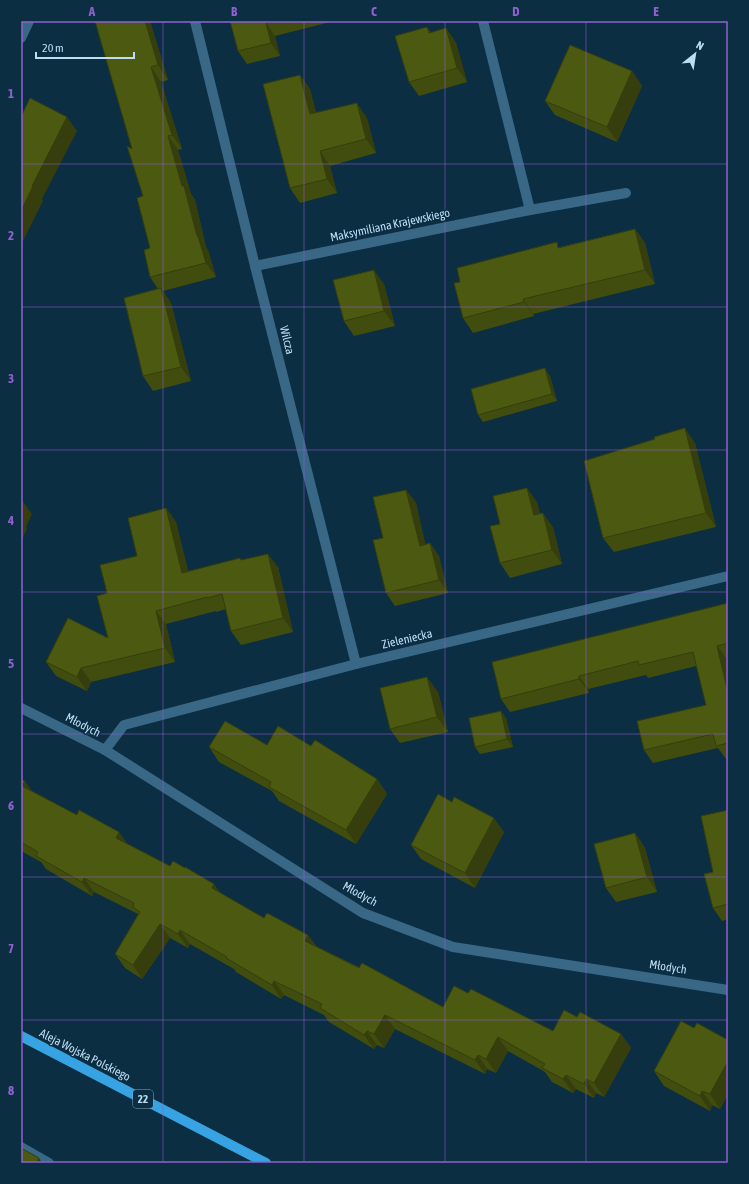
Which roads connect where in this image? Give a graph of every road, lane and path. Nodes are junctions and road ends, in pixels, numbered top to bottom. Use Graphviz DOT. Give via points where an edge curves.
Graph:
graph roads {
  1 [pos="29,21"];
  2 [pos="195,21"];
  3 [pos="483,21"];
  4 [pos="21,38"];
  5 [pos="626,192"];
  6 [pos="530,210"];
  7 [pos="255,266"];
  8 [pos="728,576"];
  9 [pos="356,664"];
  10 [pos="21,708"];
  11 [pos="105,750"];
  12 [pos="728,990"];
  13 [pos="21,1036"];
  14 [pos="21,1147"];
  15 [pos="49,1163"];
  16 [pos="266,1163"];
  1 -- 4 [label="street"];
  2 -- 7 [label="street, Wilcza"];
  3 -- 6 [label="street"];
  5 -- 6 [label="street, Maksymiliana Krajewskiego"];
  6 -- 7 [label="street, Maksymiliana Krajewskiego"];
  7 -- 9 [label="street, Wilcza"];
  8 -- 9 [label="street, Zieleniecka"];
  9 -- 11 [label="street, Zieleniecka" via="124,725"];
  10 -- 11 [label="street, Młodych"];
  11 -- 12 [label="street, Młodych" via="363,913 453,947"];
  13 -- 16 [label="main road, Aleja Wojska Polskiego / 22"];
  14 -- 15 [label="street"];
}
